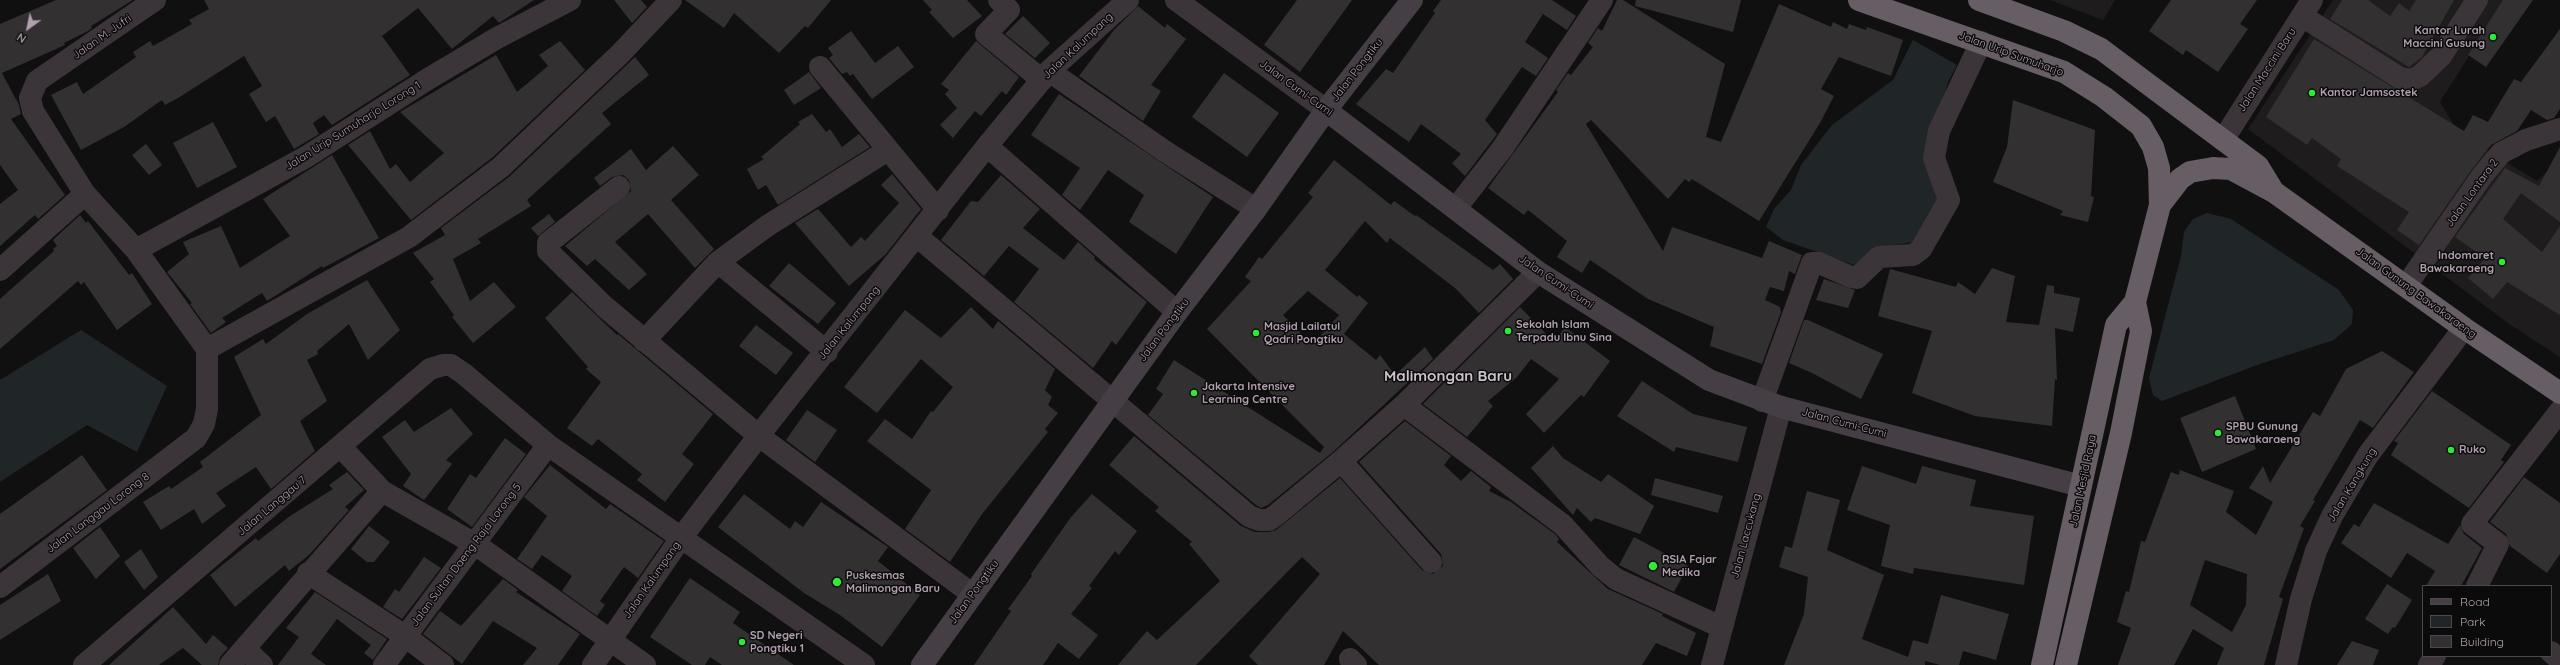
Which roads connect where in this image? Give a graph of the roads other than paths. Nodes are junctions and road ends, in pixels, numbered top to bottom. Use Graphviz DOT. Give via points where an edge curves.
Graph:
graph roads {
  1 [pos="155,0"];
  2 [pos="570,0"];
  3 [pos="671,0"];
  4 [pos="999,0"];
  5 [pos="1128,0"];
  6 [pos="1176,0"];
  7 [pos="1412,0"];
  8 [pos="1602,0"];
  9 [pos="1859,0"];
  10 [pos="1979,0"];
  11 [pos="2477,0"];
  12 [pos="2307,8"];
  13 [pos="1981,42"];
  14 [pos="820,67"];
  15 [pos="1046,75"];
  16 [pos="1326,110"];
  17 [pos="2560,129"];
  18 [pos="2223,140"];
  19 [pos="987,146"];
  20 [pos="888,150"];
  21 [pos="619,188"];
  22 [pos="2274,192"];
  23 [pos="85,194"];
  24 [pos="2160,205"];
  25 [pos="1456,208"];
  26 [pos="1256,209"];
  27 [pos="938,210"];
  28 [pos="918,237"];
  29 [pos="136,250"];
  30 [pos="718,262"];
  31 [pos="0,270"];
  32 [pos="1538,272"];
  33 [pos="2406,286"];
  34 [pos="2135,302"];
  35 [pos="1177,312"];
  36 [pos="2464,328"];
  37 [pos="644,342"];
  38 [pos="207,349"];
  39 [pos="827,352"];
  40 [pos="2560,393"];
  41 [pos="1111,402"];
  42 [pos="1771,404"];
  43 [pos="1404,405"];
  44 [pos="2560,411"];
  45 [pos="759,436"];
  46 [pos="548,445"];
  47 [pos="341,447"];
  48 [pos="1341,461"];
  49 [pos="2081,486"];
  50 [pos="382,491"];
  51 [pos="681,538"];
  52 [pos="475,544"];
  53 [pos="2066,559"];
  54 [pos="1430,562"];
  55 [pos="2089,562"];
  56 [pos="308,573"];
  57 [pos="2477,585"];
  58 [pos="0,587"];
  59 [pos="972,594"];
  60 [pos="1721,627"];
  61 [pos="405,636"];
  62 [pos="610,640"];
  63 [pos="245,649"];
  64 [pos="2552,653"];
  65 [pos="2560,660"];
  66 [pos="84,665"];
  67 [pos="230,665"];
  68 [pos="262,665"];
  69 [pos="384,665"];
  70 [pos="443,665"];
  71 [pos="593,665"];
  72 [pos="645,665"];
  73 [pos="864,665"];
  74 [pos="922,665"];
  75 [pos="1712,665"];
  76 [pos="2042,665"];
  77 [pos="2066,665"];
  78 [pos="2286,665"];
  1 -- 23 [label="street, Jalan M. Jufri" via="38,81 30,98 33,111"];
  2 -- 29 [label="street, Jalan Urip Sumuharjo Lorong 1" via="497,38 428,79 306,157"];
  3 -- 38 [label="street" via="620,54 501,167 409,237"];
  4 -- 15 [label="street" via="1009,10 986,34"];
  5 -- 15 [label="street, Jalan Kalumpang"];
  6 -- 16 [label="street, Jalan Cumi-Cumi"];
  7 -- 16 [label="street, Jalan Pongtiku"];
  8 -- 25 [label="street" via="1502,149"];
  9 -- 13 [label="highway, Jalan Urip Sumuharjo"];
  10 -- 18 [label="highway" via="2064,31 2101,49"];
  11 -- 12 [label="street" via="2441,56 2420,76 2411,80 2400,78"];
  12 -- 18 [label="street, Jalan Maccini Baru"];
  13 -- 24 [label="highway, Jalan Urip Sumuharjo" via="2064,72 2104,96 2142,126 2153,147 2159,168"];
  13 -- 42 [label="street, Jalan Laccukang" via="1939,131 1934,158 1949,200 1921,249 1913,255 1878,257 1857,278 1819,262 1812,263"];
  14 -- 20 [label="street"];
  15 -- 19 [label="street, Jalan Kalumpang"];
  15 -- 26 [label="street"];
  16 -- 25 [label="street, Jalan Cumi-Cumi"];
  16 -- 26 [label="street, Jalan Pongtiku"];
  17 -- 33 [label="street, Jalan Lontara 2" via="2526,140 2501,153 2482,176"];
  18 -- 22 [label="highway, Jalan Gunung Bawakaraeng" via="2258,166"];
  19 -- 27 [label="street, Jalan Kalumpang"];
  19 -- 35 [label="street"];
  20 -- 27 [label="street"];
  20 -- 30 [label="street" via="767,226"];
  21 -- 37 [label="street" via="548,243 547,247 605,307"];
  22 -- 24 [label="highway, Jalan Gunung Bawakaraeng" via="2231,169 2200,169 2180,179"];
  22 -- 33 [label="highway, Jalan Gunung Bawakaraeng"];
  23 -- 29 [label="street, Jalan M. Jufri"];
  23 -- 31 [label="street"];
  24 -- 34 [label="highway, Jalan Mesjid Raya"];
  25 -- 32 [label="street, Jalan Cumi-Cumi"];
  26 -- 35 [label="street, Jalan Pongtiku"];
  27 -- 28 [label="street, Jalan Kalumpang"];
  28 -- 39 [label="street, Jalan Kalumpang"];
  28 -- 41 [label="street"];
  29 -- 38 [label="street, Jalan M. Jufri"];
  30 -- 37 [label="street"];
  30 -- 39 [label="street"];
  32 -- 42 [label="street, Jalan Cumi-Cumi" via="1710,380"];
  32 -- 43 [label="street"];
  33 -- 36 [label="highway, Jalan Gunung Bawakaraeng"];
  34 -- 49 [label="highway, Jalan Mesjid Raya" via="2116,325"];
  34 -- 55 [label="highway, Jalan Mesjid Raya" via="2141,331 2121,433"];
  35 -- 41 [label="street, Jalan Pongtiku"];
  36 -- 40 [label="highway, Jalan Gunung Bawakaraeng"];
  36 -- 78 [label="street, Jalan Kangkung" via="2368,455 2332,516 2316,551 2301,598"];
  37 -- 45 [label="street"];
  38 -- 58 [label="street, Jalan Langgau Lorong 8" via="207,409 204,424 196,438"];
  39 -- 45 [label="street, Jalan Kalumpang"];
  41 -- 48 [label="street" via="1249,516 1259,520 1268,520 1276,515"];
  41 -- 59 [label="street, Jalan Pongtiku"];
  42 -- 49 [label="street, Jalan Cumi-Cumi"];
  42 -- 60 [label="street, Jalan Laccukang"];
  43 -- 48 [label="street"];
  43 -- 60 [label="street" via="1563,525 1600,566 1616,579"];
  44 -- 57 [label="street" via="2472,524 2498,544"];
  45 -- 51 [label="street, Jalan Kalumpang"];
  45 -- 59 [label="street"];
  46 -- 47 [label="street, Jalan Langgau 7" via="464,374 451,365 436,365"];
  46 -- 51 [label="street, Jalan Langgau 7"];
  46 -- 52 [label="street, Jalan Sultan Daeng Raja Lorong 5"];
  47 -- 50 [label="street"];
  47 -- 66 [label="street, Jalan Langgau 7"];
  48 -- 54 [label="street"];
  49 -- 53 [label="highway, Jalan Mesjid Raya"];
  50 -- 52 [label="street"];
  50 -- 56 [label="street"];
  51 -- 62 [label="street, Jalan Kalumpang"];
  51 -- 73 [label="street, Jalan Langgau 7"];
  52 -- 61 [label="street, Jalan Sultan Daeng Raja Lorong 5"];
  52 -- 62 [label="street"];
  53 -- 55 [label="highway"];
  53 -- 76 [label="highway, Jalan Mesjid Raya"];
  55 -- 77 [label="highway, Jalan Mesjid Raya"];
  56 -- 61 [label="street"];
  56 -- 63 [label="street"];
  59 -- 74 [label="street, Jalan Pongtiku"];
  60 -- 75 [label="street, Jalan Laccukang"];
  61 -- 69 [label="street, Jalan Sultan Daeng Raja Lorong 5"];
  61 -- 70 [label="street"];
  62 -- 71 [label="street, Jalan Kalumpang"];
  62 -- 72 [label="street"];
  63 -- 67 [label="street"];
  63 -- 68 [label="street"];
  64 -- 65 [label="street"];
}
